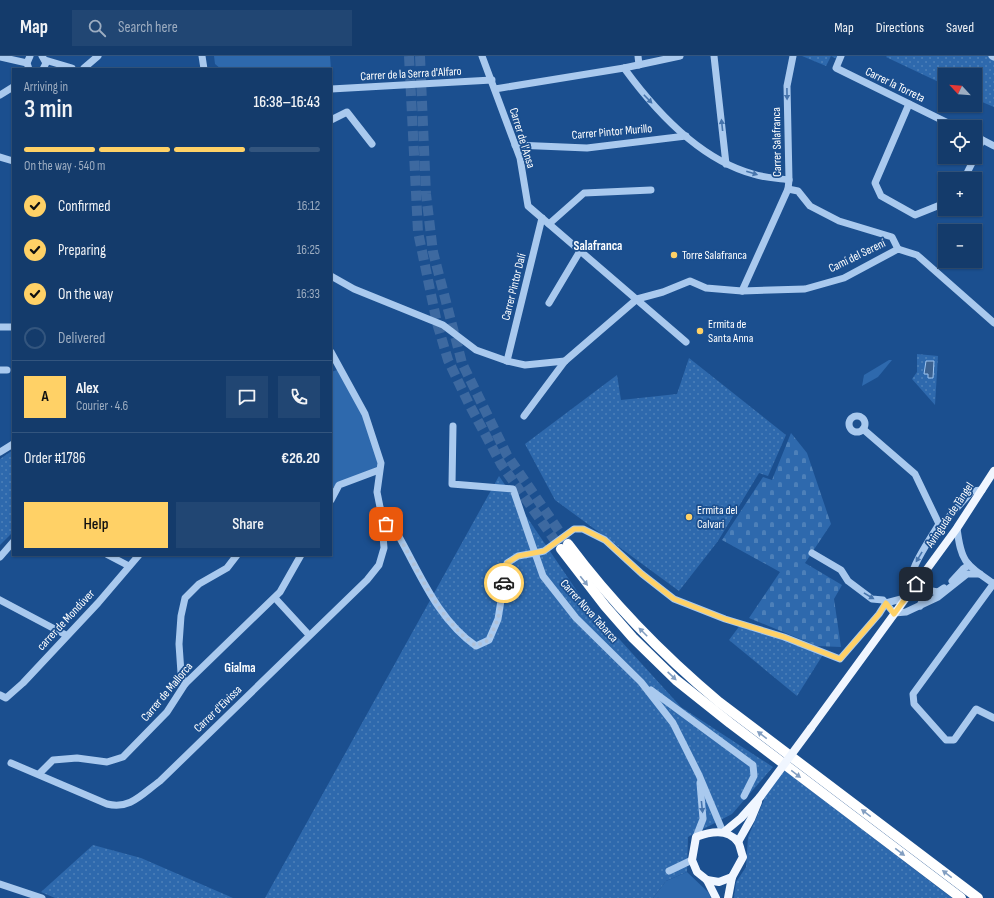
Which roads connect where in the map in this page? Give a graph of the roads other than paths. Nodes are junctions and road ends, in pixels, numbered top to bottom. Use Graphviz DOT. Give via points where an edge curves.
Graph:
graph roads {
  1 [pos="30,56"];
  2 [pos="98,56"];
  3 [pos="202,56"];
  4 [pos="482,56"];
  5 [pos="638,56"];
  6 [pos="680,56"];
  7 [pos="714,56"];
  8 [pos="793,56"];
  9 [pos="841,56"];
  10 [pos="0,57"];
  11 [pos="44,58"];
  12 [pos="639,65"];
  13 [pos="28,66"];
  14 [pos="71,68"];
  15 [pos="84,68"];
  16 [pos="204,68"];
  17 [pos="624,68"];
  18 [pos="492,80"];
  19 [pos="12,88"];
  20 [pos="332,89"];
  21 [pos="495,89"];
  22 [pos="0,95"];
  23 [pos="909,104"];
  24 [pos="332,120"];
  25 [pos="942,120"];
  26 [pos="686,136"];
  27 [pos="982,140"];
  28 [pos="372,144"];
  29 [pos="515,145"];
  30 [pos="994,146"];
  31 [pos="0,157"];
  32 [pos="12,161"];
  33 [pos="726,164"];
  34 [pos="789,180"];
  35 [pos="788,189"];
  36 [pos="651,190"];
  37 [pos="938,206"];
  38 [pos="542,218"];
  39 [pos="549,224"];
  40 [pos="898,249"];
  41 [pos="580,251"];
  42 [pos="332,277"];
  43 [pos="742,291"];
  44 [pos="637,299"];
  45 [pos="549,303"];
  46 [pos="994,323"];
  47 [pos="12,326"];
  48 [pos="0,327"];
  49 [pos="686,342"];
  50 [pos="332,354"];
  51 [pos="507,361"];
  52 [pos="565,361"];
  53 [pos="524,416"];
  54 [pos="453,426"];
  55 [pos="863,429"];
  56 [pos="12,445"];
  57 [pos="0,452"];
  58 [pos="379,470"];
  59 [pos="994,471"];
  60 [pos="339,485"];
  61 [pos="332,488"];
  62 [pos="982,490"];
  63 [pos="332,498"];
  64 [pos="386,524"];
  65 [pos="939,524"];
  66 [pos="957,528"];
  67 [pos="12,543"];
  68 [pos="535,553"];
  69 [pos="812,553"];
  70 [pos="110,556"];
  71 [pos="138,556"];
  72 [pos="236,556"];
  73 [pos="300,556"];
  74 [pos="0,557"];
  75 [pos="969,565"];
  76 [pos="130,566"];
  77 [pos="980,574"];
  78 [pos="994,584"];
  79 [pos="918,586"];
  80 [pos="906,597"];
  81 [pos="275,598"];
  82 [pos="0,600"];
  83 [pos="884,602"];
  84 [pos="920,606"];
  85 [pos="894,614"];
  86 [pos="66,635"];
  87 [pos="309,635"];
  88 [pos="185,684"];
  89 [pos="644,685"];
  90 [pos="3,696"];
  91 [pos="994,718"];
  92 [pos="11,763"];
  93 [pos="40,774"];
  94 [pos="699,775"];
  95 [pos="744,796"];
  96 [pos="760,797"];
  97 [pos="724,832"];
  98 [pos="696,837"];
  99 [pos="738,842"];
  100 [pos="692,860"];
  101 [pos="670,871"];
  102 [pos="732,877"];
  103 [pos="707,880"];
  104 [pos="1,887"];
  105 [pos="42,898"];
  106 [pos="716,898"];
  107 [pos="728,898"];
  108 [pos="961,898"];
  109 [pos="978,898"];
  1 -- 13 [label="street"];
  2 -- 15 [label="street"];
  3 -- 16 [label="street"];
  4 -- 18 [label="street, Carrer de l'Ansa"];
  5 -- 12 [label="street"];
  6 -- 12 [label="street"];
  33 -- 7 [label="street, one-way"];
  8 -- 34 [label="street, Carrer Salafranca, one-way" via="787,86"];
  9 -- 23 [label="street, Carrer la Torreta" via="836,68"];
  10 -- 13 [label="street"];
  11 -- 14 [label="street"];
  12 -- 17 [label="street"];
  14 -- 15 [label="street" via="78,65"];
  17 -- 21 [label="street"];
  17 -- 26 [label="street, one-way" via="645,97"];
  18 -- 20 [label="street, Carrer de la Serra d'Alfaro"];
  18 -- 21 [label="street, Carrer de l'Ansa"];
  19 -- 22 [label="street"];
  21 -- 29 [label="street, Carrer de l'Ansa"];
  23 -- 25 [label="street, Carrer la Torreta"];
  23 -- 37 [label="street" via="875,183 882,196 915,215"];
  24 -- 28 [label="street" via="347,112"];
  26 -- 29 [label="street, Carrer Pintor Murillo" via="587,148"];
  26 -- 33 [label="street"];
  27 -- 30 [label="street"];
  29 -- 38 [label="street, Carrer de l'Ansa" via="520,158 528,206"];
  31 -- 32 [label="street"];
  33 -- 34 [label="street, one-way" via="754,174"];
  34 -- 35 [label="street, Carrer Salafranca"];
  35 -- 40 [label="street" via="798,191 810,206 839,221 892,237"];
  35 -- 43 [label="street, Carrer Salafranca"];
  36 -- 39 [label="street" via="584,193"];
  38 -- 39 [label="street, Carrer de l'Ansa"];
  38 -- 51 [label="street, Carrer Pintor Dalí"];
  39 -- 41 [label="street, Carrer de l'Ansa"];
  40 -- 43 [label="street, Camí del Serení" via="844,278 805,289"];
  40 -- 46 [label="street, Camí del Serení" via="916,255"];
  41 -- 44 [label="street, Carrer de l'Ansa"];
  41 -- 45 [label="street"];
  42 -- 51 [label="street" via="443,325 476,350"];
  43 -- 44 [label="street, Camí del Serení" via="706,288 690,281"];
  44 -- 49 [label="street, Carrer de l'Ansa"];
  44 -- 52 [label="street"];
  47 -- 48 [label="street"];
  50 -- 58 [label="street" via="365,414 381,463"];
  51 -- 52 [label="street" via="524,365"];
  52 -- 53 [label="street"];
  54 -- 68 [label="street, Carrer Nova Tabarca" via="452,484 513,489"];
  55 -- 65 [label="street" via="915,474"];
  56 -- 57 [label="street"];
  58 -- 60 [label="street"];
  58 -- 64 [label="street" via="378,499"];
  59 -- 62 [label="main road, Avinguda de Tàngel"];
  60 -- 61 [label="street"];
  60 -- 63 [label="street"];
  62 -- 65 [label="street" via="972,491 945,521"];
  62 -- 66 [label="main road, Avinguda de Tàngel"];
  64 -- 68 [label="street" via="394,528 425,586 449,622 476,646 489,640 498,619 507,563 518,556"];
  64 -- 87 [label="street, Carrer d'Eivissa" via="384,548 379,565 367,580"];
  65 -- 80 [label="street, one-way" via="914,567"];
  66 -- 75 [label="street" via="960,552"];
  66 -- 79 [label="main road, Avinguda de Tàngel"];
  67 -- 74 [label="street"];
  68 -- 83 [label="street" via="544,551 574,529 583,529 605,540 674,599 840,659 879,614"];
  68 -- 89 [label="street, Carrer Nova Tabarca" via="543,576 576,618"];
  69 -- 83 [label="street, one-way" via="841,570 848,580 872,599"];
  70 -- 76 [label="street"];
  71 -- 76 [label="street, carrer de Mondúver"];
  72 -- 88 [label="street" via="227,568 199,584 185,598 180,616 179,644 181,673"];
  73 -- 81 [label="street, Carrer de Mallorca"];
  75 -- 77 [label="street"];
  75 -- 79 [label="street" via="938,592"];
  76 -- 86 [label="street, carrer de Mondúver"];
  77 -- 78 [label="street"];
  77 -- 84 [label="street" via="968,574"];
  78 -- 91 [label="street" via="913,694 914,704 946,740 954,740 976,709"];
  79 -- 80 [label="main road, Avinguda de Tàngel"];
  79 -- 84 [label="street" via="923,599"];
  80 -- 83 [label="street"];
  80 -- 85 [label="main road, Avinguda de Tàngel"];
  81 -- 87 [label="street"];
  81 -- 88 [label="street, Carrer de Mallorca"];
  82 -- 86 [label="street"];
  83 -- 85 [label="street"];
  84 -- 85 [label="street"];
  85 -- 96 [label="main road, Avinguda de Tàngel, bridge"];
  86 -- 90 [label="street, carrer de Mondúver" via="23,682"];
  87 -- 93 [label="street, Carrer d'Eivissa" via="160,782 128,804 118,807 107,804"];
  88 -- 93 [label="street, Carrer de Mallorca" via="167,712 123,757 107,762 77,758 53,760"];
  89 -- 94 [label="street, Carrer Nova Tabarca" via="673,723"];
  89 -- 95 [label="street" via="753,765 754,776"];
  92 -- 93 [label="street, Carrer d'Eivissa"];
  94 -- 97 [label="street, Carrer Nova Tabarca"];
  94 -- 98 [label="street, one-way" via="703,819"];
  96 -- 97 [label="main road"];
  96 -- 99 [label="main road"];
  97 -- 98 [label="main road"];
  97 -- 99 [label="main road"];
  98 -- 100 [label="main road"];
  99 -- 102 [label="main road" via="743,857"];
  100 -- 101 [label="street"];
  100 -- 103 [label="main road" via="697,872"];
  102 -- 103 [label="main road" via="718,882"];
  102 -- 107 [label="main road"];
  103 -- 106 [label="main road"];
  104 -- 105 [label="street"];
  109 -- 108 [label="highway, one-way" via="719,702 686,674 565,547 605,606 676,680"];
}
